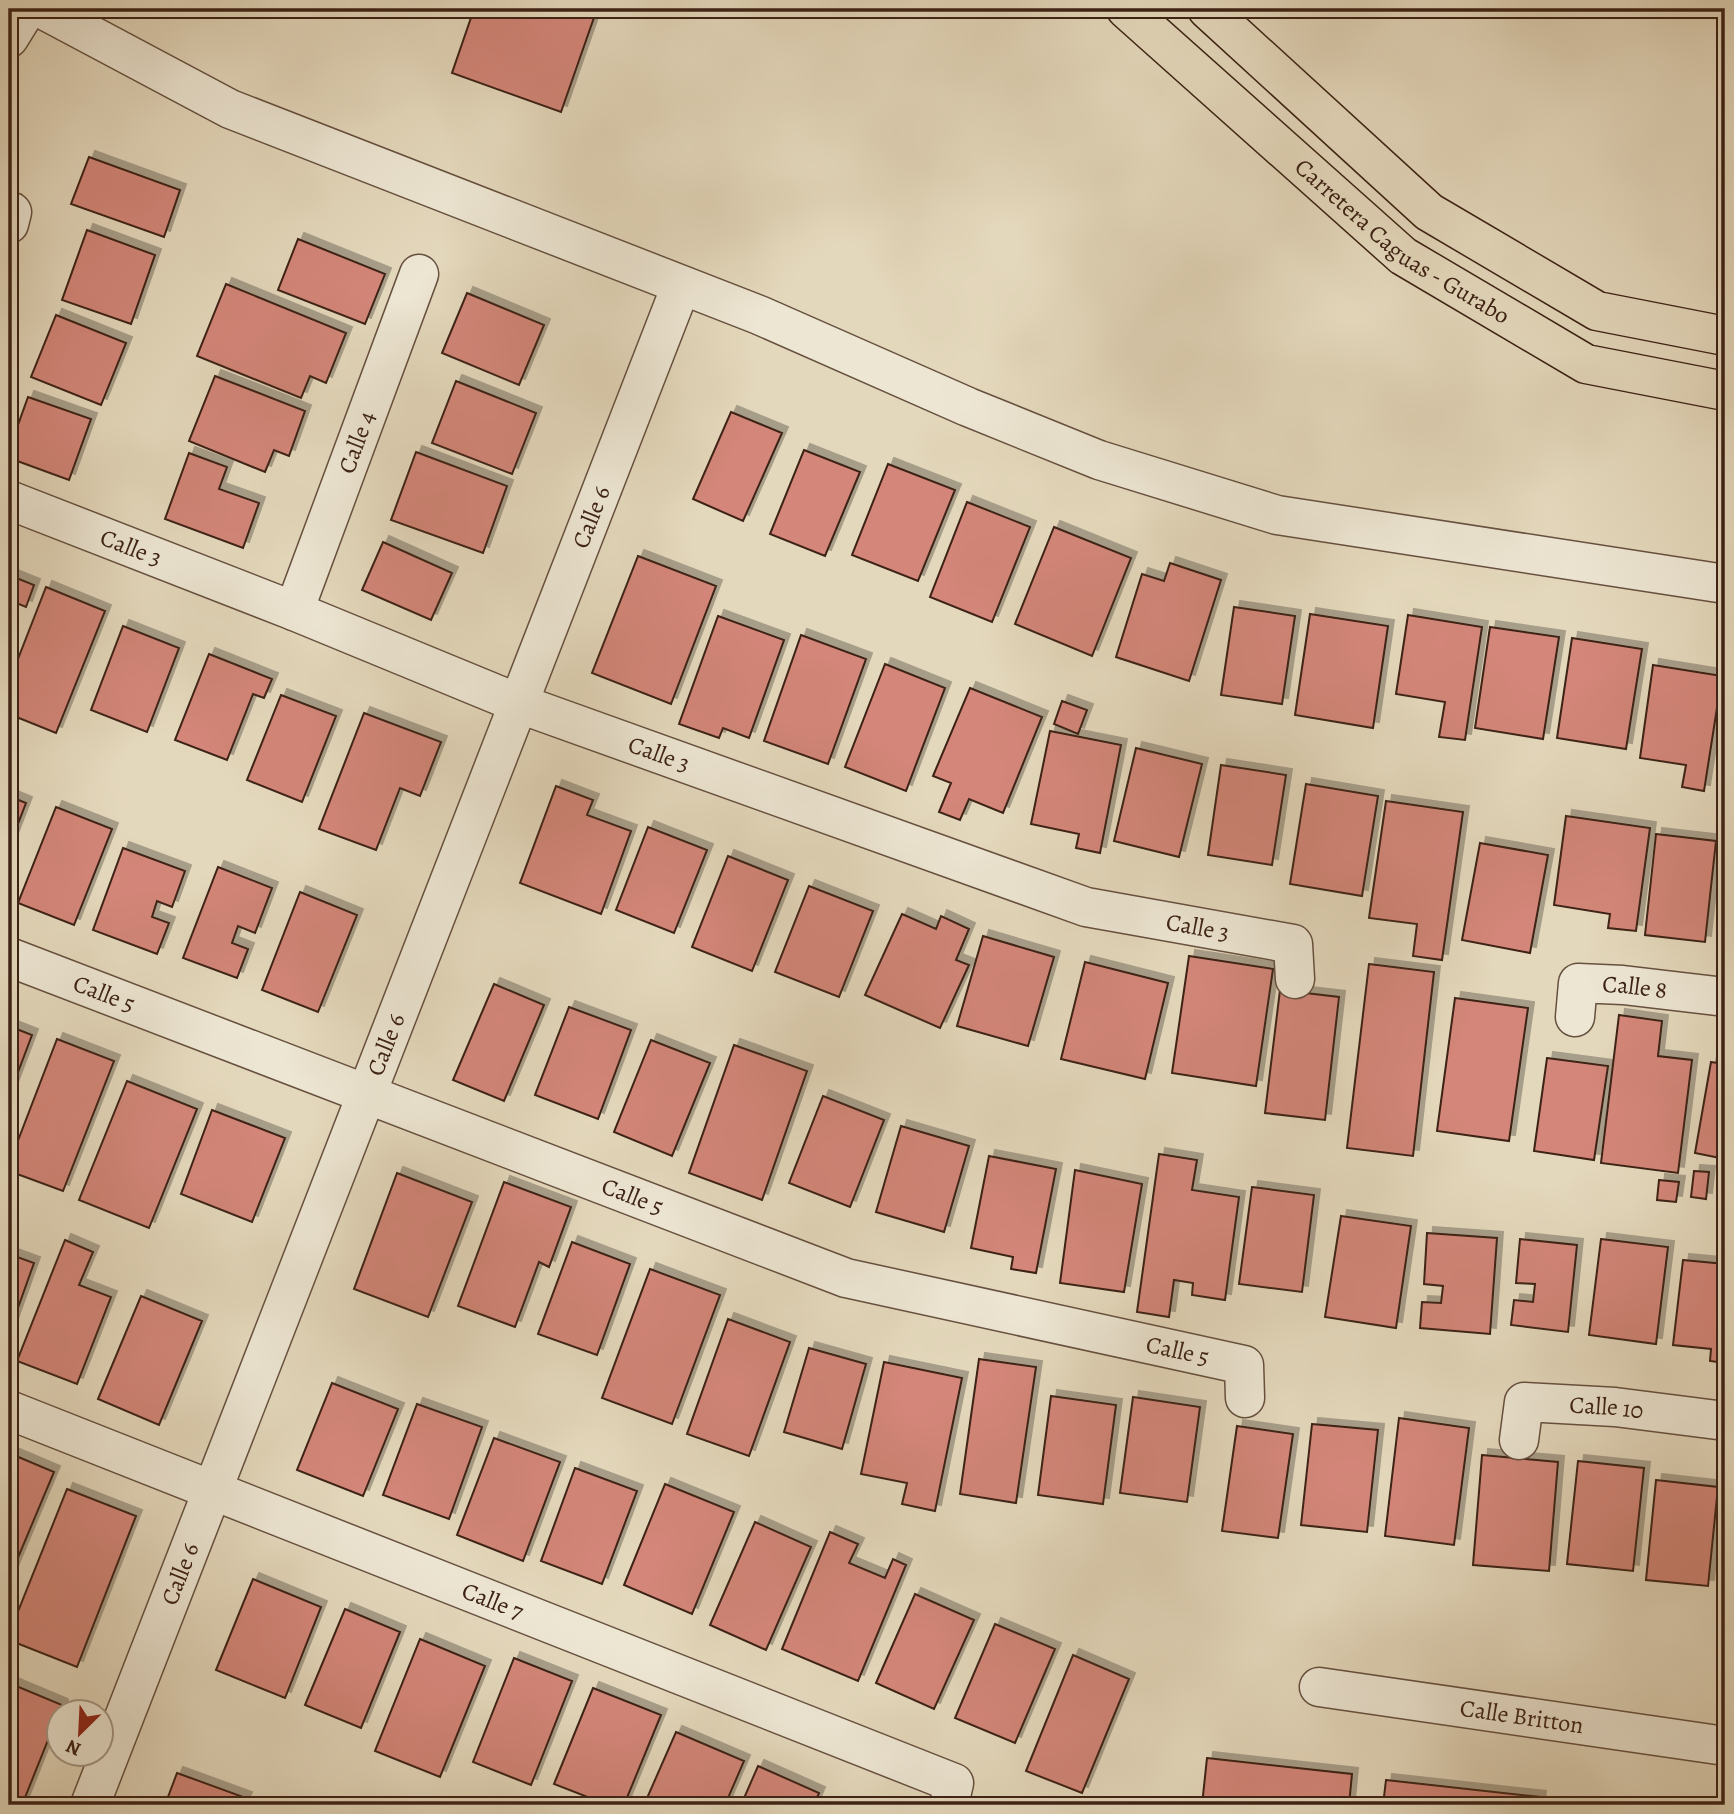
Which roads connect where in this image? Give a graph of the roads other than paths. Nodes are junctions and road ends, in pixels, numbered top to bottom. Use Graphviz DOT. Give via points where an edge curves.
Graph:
graph roads {
  1 [pos="27,9"];
  2 [pos="42,9"];
  3 [pos="1126,9"];
  4 [pos="1207,9"];
  5 [pos="9,38"];
  6 [pos="419,274"];
  7 [pos="681,286"];
  8 [pos="1725,336"];
  9 [pos="1725,391"];
  10 [pos="9,500"];
  11 [pos="1725,584"];
  12 [pos="294,611"];
  13 [pos="520,704"];
  14 [pos="9,957"];
  15 [pos="1295,979"];
  16 [pos="1725,998"];
  17 [pos="1576,1017"];
  18 [pos="366,1095"];
  19 [pos="1245,1398"];
  20 [pos="9,1410"];
  21 [pos="1725,1422"];
  22 [pos="1519,1440"];
  23 [pos="214,1489"];
  24 [pos="1319,1687"];
  25 [pos="1725,1746"];
  26 [pos="90,1805"];
  27 [pos="949,1805"];
  1 -- 5 [label="street"];
  2 -- 7 [label="street" via="230,109"];
  3 -- 9 [label="main road, Carretera Caguas - Gurabo" via="1403,256 1586,364"];
  4 -- 8 [label="main road, Carretera Caguas - Gurabo" via="1429,212 1597,311"];
  6 -- 12 [label="street, Calle 4"];
  7 -- 11 [label="street" via="760,315 1099,460 1277,515"];
  7 -- 13 [label="street, Calle 6"];
  10 -- 12 [label="street, Calle 3"];
  12 -- 13 [label="street, Calle 3"];
  13 -- 15 [label="street, Calle 3" via="1086,907 1293,944"];
  13 -- 18 [label="street, Calle 6"];
  14 -- 18 [label="street, Calle 5"];
  16 -- 17 [label="street, Calle 8" via="1578,983"];
  18 -- 19 [label="street, Calle 5" via="846,1278 1244,1365"];
  18 -- 23 [label="street, Calle 6"];
  20 -- 23 [label="street, Calle 7"];
  21 -- 22 [label="street, Calle 10" via="1615,1407 1524,1402"];
  23 -- 26 [label="street, Calle 6"];
  23 -- 27 [label="street, Calle 7" via="954,1783"];
  24 -- 25 [label="street, Calle Britton"];
}
